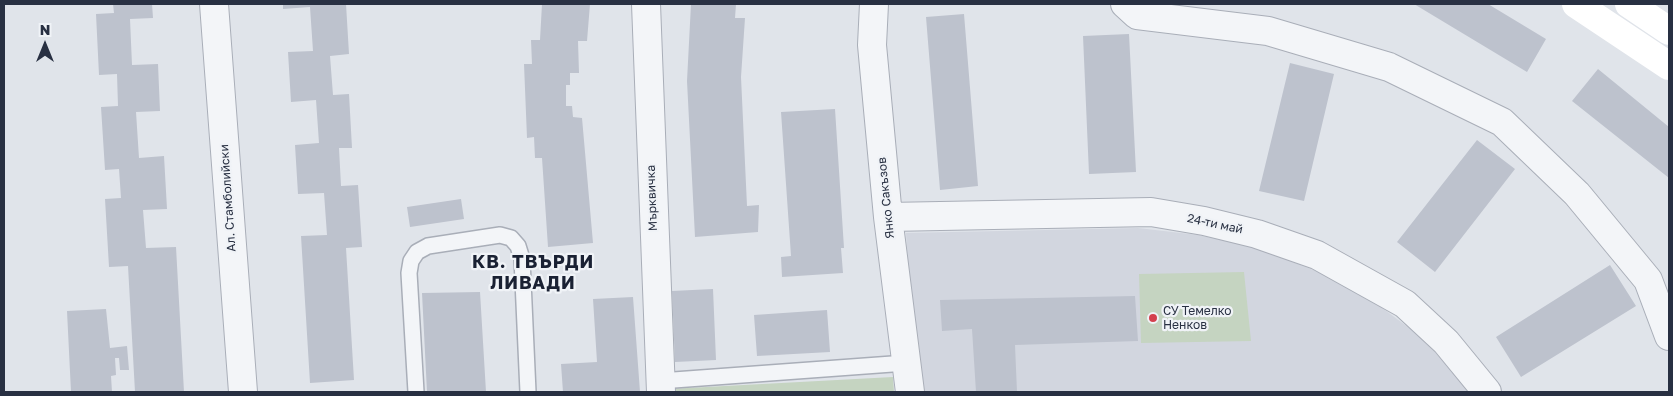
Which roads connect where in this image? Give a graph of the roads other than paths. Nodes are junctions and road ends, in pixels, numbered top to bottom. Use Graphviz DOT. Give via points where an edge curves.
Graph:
graph roads {
  1 [pos="214,4"];
  2 [pos="646,4"];
  3 [pos="874,4"];
  4 [pos="1125,4"];
  5 [pos="1576,4"];
  6 [pos="1629,4"];
  7 [pos="1669,31"];
  8 [pos="1669,66"];
  9 [pos="888,217"];
  10 [pos="1669,336"];
  11 [pos="906,363"];
  12 [pos="660,387"];
  13 [pos="243,392"];
  14 [pos="416,392"];
  15 [pos="528,392"];
  16 [pos="910,392"];
  17 [pos="1487,392"];
  1 -- 13 [label="street, Ал. Стамболийски"];
  2 -- 12 [label="street, Мърквичка"];
  3 -- 9 [label="street, Янко Сакъзов" via="872,45"];
  4 -- 10 [label="street" via="1137,15 1268,31 1389,67 1502,122 1577,194 1648,280"];
  5 -- 8 [label="main road"];
  6 -- 7 [label="main road"];
  9 -- 11 [label="street, Янко Сакъзов"];
  9 -- 17 [label="street, 24-ти май" via="1151,212 1257,234 1317,255 1405,304 1446,342"];
  11 -- 12 [label="lane"];
  11 -- 16 [label="street, Янко Сакъзов"];
  14 -- 15 [label="lane" via="411,261 417,252 428,246 500,234 511,238 522,259"];
}
